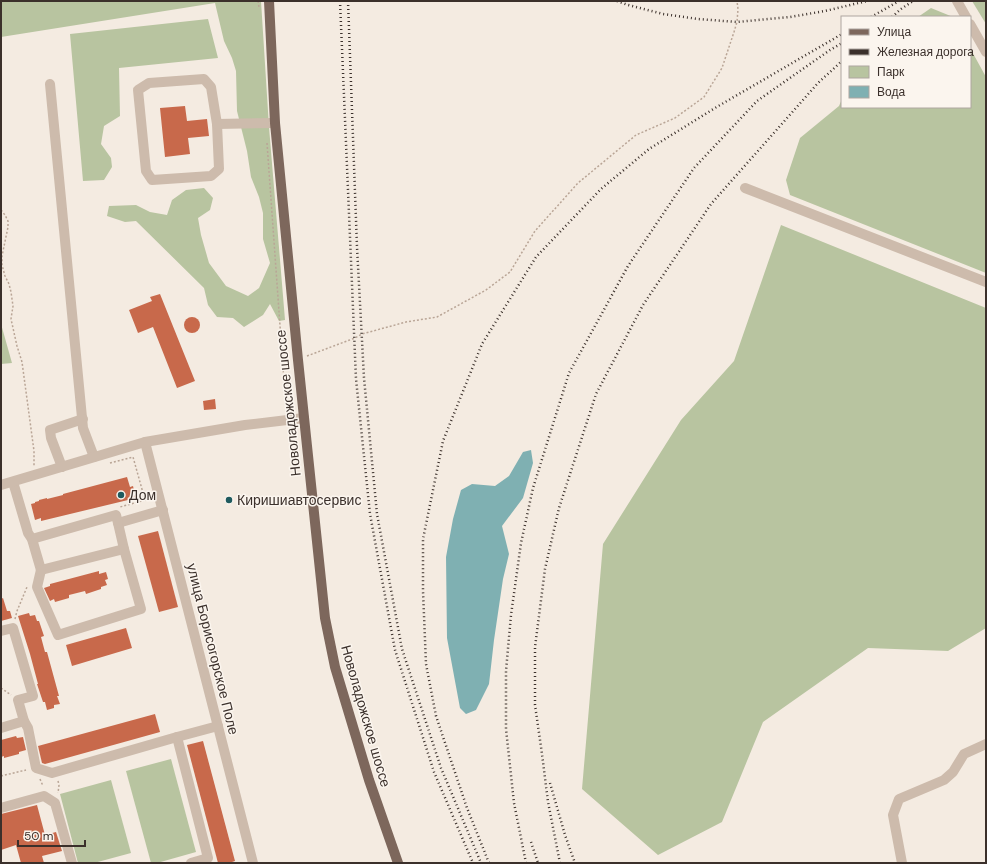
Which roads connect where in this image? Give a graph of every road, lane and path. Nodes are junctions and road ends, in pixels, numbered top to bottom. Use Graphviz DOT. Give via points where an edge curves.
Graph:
graph roads {
  1 [pos="258,1"];
  2 [pos="269,1"];
  3 [pos="737,1"];
  4 [pos="957,1"];
  5 [pos="259,8"];
  6 [pos="965,16"];
  7 [pos="971,26"];
  8 [pos="986,52"];
  9 [pos="50,84"];
  10 [pos="275,123"];
  11 [pos="217,124"];
  12 [pos="266,138"];
  13 [pos="745,188"];
  14 [pos="1,210"];
  15 [pos="986,282"];
  16 [pos="298,360"];
  17 [pos="304,418"];
  18 [pos="83,419"];
  19 [pos="287,420"];
  20 [pos="146,442"];
  21 [pos="94,457"];
  22 [pos="104,465"];
  23 [pos="62,467"];
  24 [pos="34,475"];
  25 [pos="13,482"];
  26 [pos="1,485"];
  27 [pos="116,509"];
  28 [pos="163,510"];
  29 [pos="118,523"];
  30 [pos="32,539"];
  31 [pos="124,548"];
  32 [pos="41,570"];
  33 [pos="28,585"];
  34 [pos="13,628"];
  35 [pos="1,631"];
  36 [pos="1,688"];
  37 [pos="18,700"];
  38 [pos="24,721"];
  39 [pos="218,726"];
  40 [pos="1,728"];
  41 [pos="177,737"];
  42 [pos="986,744"];
  43 [pos="36,768"];
  44 [pos="55,772"];
  45 [pos="1,776"];
  46 [pos="44,796"];
  47 [pos="54,803"];
  48 [pos="1,808"];
  49 [pos="208,861"];
  50 [pos="72,863"];
  51 [pos="191,863"];
  52 [pos="253,863"];
  53 [pos="398,863"];
  54 [pos="902,863"];
  1 -- 5 [label="path"];
  2 -- 10 [label="main road, Новоладожское шоссе"];
  3 -- 16 [label="path" via="737,22 722,68 704,97 675,118 636,135 578,183 535,232 510,272 486,290 437,317 362,334"];
  4 -- 6 [label="street"];
  7 -- 8 [label="street"];
  9 -- 18 [label="street"];
  10 -- 11 [label="street"];
  10 -- 16 [label="main road, Новоладожское шоссе"];
  11 -- 11 [label="street" via="211,86 204,79 148,84 138,90 146,171 152,180 212,176 219,169"];
  12 -- 19 [label="path"];
  13 -- 15 [label="street"];
  14 -- 24 [label="path" via="8,221 2,265 9,284 13,306 11,319 22,362 34,451"];
  16 -- 17 [label="main road, Новоладожское шоссе"];
  17 -- 19 [label="street"];
  17 -- 53 [label="main road, Новоладожское шоссе" via="325,618 335,667 369,780"];
  18 -- 21 [label="street" via="83,428"];
  18 -- 23 [label="street" via="50,430"];
  19 -- 20 [label="street"];
  20 -- 21 [label="street"];
  20 -- 28 [label="street, улица Борисогорское Поле"];
  21 -- 23 [label="street"];
  22 -- 27 [label="path" via="133,457 145,500"];
  23 -- 24 [label="street"];
  24 -- 25 [label="street"];
  25 -- 26 [label="street"];
  25 -- 30 [label="street"];
  28 -- 29 [label="street"];
  28 -- 39 [label="street, улица Борисогорское Поле"];
  29 -- 30 [label="street" via="116,516"];
  29 -- 31 [label="street"];
  30 -- 32 [label="street"];
  31 -- 32 [label="street"];
  31 -- 32 [label="street" via="142,609 58,635 37,587"];
  33 -- 34 [label="path"];
  34 -- 35 [label="street"];
  34 -- 37 [label="street" via="33,696"];
  36 -- 37 [label="path"];
  37 -- 38 [label="street"];
  38 -- 40 [label="street"];
  38 -- 43 [label="street" via="28,728"];
  39 -- 41 [label="street"];
  39 -- 52 [label="street, улица Борисогорское Поле"];
  41 -- 44 [label="street"];
  41 -- 49 [label="street"];
  42 -- 54 [label="street" via="964,754 953,772 944,780 899,799 893,815"];
  43 -- 44 [label="street"];
  43 -- 45 [label="path"];
  43 -- 46 [label="path"];
  44 -- 47 [label="path" via="59,786"];
  46 -- 47 [label="street"];
  46 -- 48 [label="street"];
  47 -- 50 [label="street"];
  49 -- 51 [label="street"];
}
